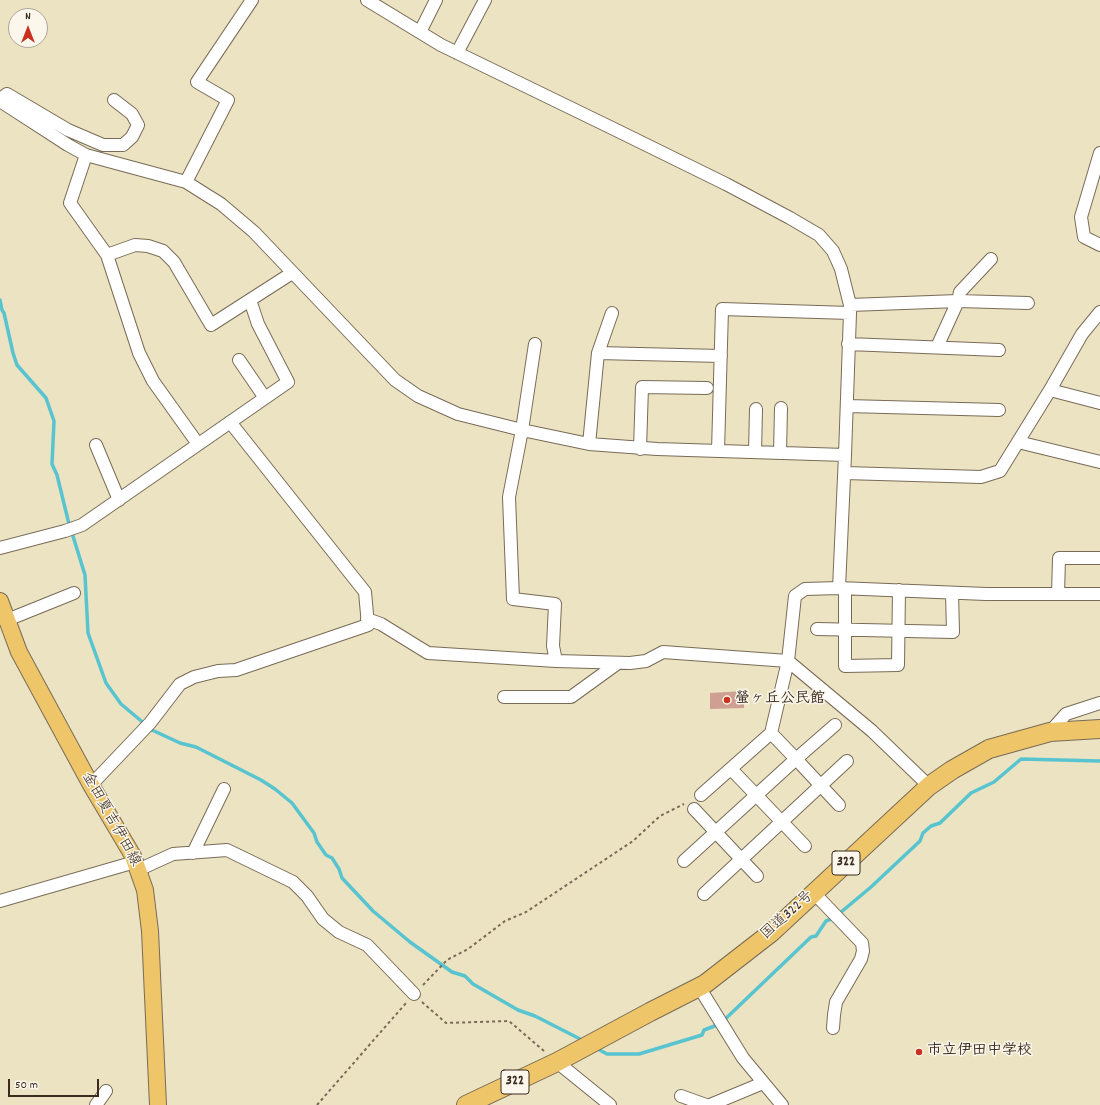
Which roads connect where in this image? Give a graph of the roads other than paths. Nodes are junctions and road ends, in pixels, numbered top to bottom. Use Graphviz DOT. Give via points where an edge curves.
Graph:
graph roads {
  1 [pos="252,0"];
  2 [pos="367,0"];
  3 [pos="436,0"];
  4 [pos="485,0"];
  5 [pos="420,32"];
  6 [pos="457,53"];
  7 [pos="0,100"];
  8 [pos="114,100"];
  9 [pos="1100,153"];
  10 [pos="86,155"];
  11 [pos="186,182"];
  12 [pos="1100,245"];
  13 [pos="107,255"];
  14 [pos="991,259"];
  15 [pos="292,273"];
  16 [pos="250,300"];
  17 [pos="958,301"];
  18 [pos="1028,304"];
  19 [pos="850,309"];
  20 [pos="1100,312"];
  21 [pos="612,313"];
  22 [pos="535,344"];
  23 [pos="848,344"];
  24 [pos="938,348"];
  25 [pos="999,350"];
  26 [pos="598,353"];
  27 [pos="721,356"];
  28 [pos="239,360"];
  29 [pos="707,388"];
  30 [pos="1050,390"];
  31 [pos="265,398"];
  32 [pos="1100,403"];
  33 [pos="847,406"];
  34 [pos="781,408"];
  35 [pos="756,409"];
  36 [pos="999,410"];
  37 [pos="230,422"];
  38 [pos="522,430"];
  39 [pos="1018,442"];
  40 [pos="198,444"];
  41 [pos="589,444"];
  42 [pos="96,445"];
  43 [pos="640,449"];
  44 [pos="718,451"];
  45 [pos="755,452"];
  46 [pos="780,453"];
  47 [pos="845,454"];
  48 [pos="1100,462"];
  49 [pos="845,473"];
  50 [pos="119,500"];
  51 [pos="0,548"];
  52 [pos="1100,558"];
  53 [pos="842,588"];
  54 [pos="899,590"];
  55 [pos="74,593"];
  56 [pos="952,593"];
  57 [pos="1058,594"];
  58 [pos="1100,594"];
  59 [pos="0,601"];
  60 [pos="367,618"];
  61 [pos="7,620"];
  62 [pos="817,629"];
  63 [pos="845,630"];
  64 [pos="898,631"];
  65 [pos="556,661"];
  66 [pos="788,661"];
  67 [pos="618,662"];
  68 [pos="504,697"];
  69 [pos="1100,702"];
  70 [pos="835,725"];
  71 [pos="1100,730"];
  72 [pos="1050,732"];
  73 [pos="771,733"];
  74 [pos="796,759"];
  75 [pos="847,761"];
  76 [pos="731,769"];
  77 [pos="91,785"];
  78 [pos="820,785"];
  79 [pos="929,786"];
  80 [pos="224,789"];
  81 [pos="701,795"];
  82 [pos="757,795"];
  83 [pos="839,806"];
  84 [pos="694,809"];
  85 [pos="782,822"];
  86 [pos="716,832"];
  87 [pos="805,846"];
  88 [pos="192,853"];
  89 [pos="741,859"];
  90 [pos="684,861"];
  91 [pos="136,866"];
  92 [pos="757,876"];
  93 [pos="814,893"];
  94 [pos="704,894"];
  95 [pos="0,901"];
  96 [pos="699,987"];
  97 [pos="414,994"];
  98 [pos="833,1028"];
  99 [pos="560,1061"];
  100 [pos="763,1083"];
  101 [pos="106,1091"];
  102 [pos="681,1096"];
  103 [pos="96,1105"];
  104 [pos="158,1105"];
  105 [pos="466,1105"];
  106 [pos="610,1105"];
  107 [pos="706,1105"];
  108 [pos="710,1105"];
  109 [pos="782,1105"];
  1 -- 11 [label="street" via="197,82 228,100"];
  2 -- 5 [label="street"];
  3 -- 5 [label="street"];
  4 -- 6 [label="street"];
  5 -- 6 [label="street"];
  6 -- 19 [label="street" via="719,180 819,235 833,251 841,269"];
  7 -- 8 [label="street" via="7,94 68,130 103,145 123,145 132,137 138,126 132,114"];
  7 -- 10 [label="street"];
  9 -- 12 [label="street" via="1081,217 1084,237"];
  10 -- 11 [label="street"];
  10 -- 13 [label="street" via="70,202"];
  11 -- 15 [label="street" via="221,204 254,232"];
  13 -- 16 [label="street" via="135,245 163,251 174,262 211,325"];
  13 -- 40 [label="street" via="139,353 153,381"];
  14 -- 17 [label="street" via="960,292"];
  15 -- 16 [label="street"];
  15 -- 38 [label="street" via="395,380 418,396 458,414"];
  16 -- 31 [label="street" via="258,324 288,382"];
  17 -- 18 [label="street"];
  17 -- 19 [label="street"];
  17 -- 24 [label="street"];
  19 -- 23 [label="street"];
  19 -- 27 [label="street" via="722,309"];
  20 -- 30 [label="street" via="1082,334"];
  21 -- 26 [label="street"];
  22 -- 38 [label="street"];
  23 -- 24 [label="street"];
  23 -- 33 [label="street"];
  24 -- 25 [label="street"];
  26 -- 27 [label="street"];
  26 -- 41 [label="street"];
  27 -- 44 [label="street"];
  28 -- 31 [label="street"];
  29 -- 43 [label="street" via="642,387"];
  30 -- 32 [label="street"];
  30 -- 39 [label="street"];
  31 -- 37 [label="street"];
  33 -- 36 [label="street"];
  33 -- 47 [label="street"];
  34 -- 46 [label="street"];
  35 -- 45 [label="street"];
  37 -- 40 [label="street"];
  37 -- 60 [label="street" via="365,592"];
  38 -- 41 [label="street"];
  38 -- 65 [label="street" via="508,497 514,599 555,604 553,646"];
  39 -- 48 [label="street"];
  39 -- 49 [label="street" via="1000,471 981,477"];
  40 -- 50 [label="street"];
  41 -- 43 [label="street"];
  42 -- 50 [label="street"];
  43 -- 44 [label="street"];
  44 -- 45 [label="street"];
  45 -- 46 [label="street"];
  46 -- 47 [label="street"];
  47 -- 49 [label="street"];
  49 -- 53 [label="street"];
  50 -- 51 [label="street" via="82,526"];
  52 -- 57 [label="street" via="1058,558"];
  53 -- 54 [label="street"];
  53 -- 63 [label="street"];
  53 -- 66 [label="street" via="805,588 795,596"];
  54 -- 56 [label="street"];
  54 -- 64 [label="street"];
  55 -- 61 [label="street"];
  56 -- 57 [label="street"];
  56 -- 64 [label="street" via="953,632"];
  57 -- 58 [label="street"];
  59 -- 61 [label="main road, 金田夏吉伊田線"];
  60 -- 65 [label="street" via="428,653"];
  60 -- 77 [label="street" via="368,625 236,670 194,676 180,684 146,727"];
  61 -- 77 [label="main road, 金田夏吉伊田線" via="19,652"];
  62 -- 63 [label="street"];
  63 -- 64 [label="street"];
  63 -- 64 [label="street" via="845,666 898,665"];
  65 -- 67 [label="street"];
  66 -- 67 [label="street" via="664,652 646,661"];
  66 -- 73 [label="street"];
  66 -- 79 [label="street" via="872,731"];
  67 -- 68 [label="street" via="571,697"];
  69 -- 72 [label="street" via="1066,714"];
  70 -- 74 [label="street"];
  71 -- 72 [label="highway, 国道322号 / 322"];
  72 -- 79 [label="highway, 国道322号 / 322" via="989,749"];
  73 -- 74 [label="street"];
  73 -- 76 [label="street"];
  74 -- 78 [label="street"];
  74 -- 82 [label="street"];
  75 -- 78 [label="street"];
  76 -- 81 [label="street"];
  76 -- 82 [label="street"];
  77 -- 91 [label="main road, 金田夏吉伊田線" via="133,856"];
  78 -- 83 [label="street"];
  78 -- 85 [label="street"];
  79 -- 93 [label="highway, 国道322号 / 322"];
  80 -- 88 [label="street"];
  82 -- 85 [label="street"];
  82 -- 86 [label="street"];
  84 -- 86 [label="street"];
  85 -- 87 [label="street"];
  85 -- 89 [label="street"];
  86 -- 89 [label="street"];
  86 -- 90 [label="street"];
  88 -- 91 [label="street" via="173,854"];
  88 -- 97 [label="street" via="227,850 293,882 307,896 323,919 339,932 367,945"];
  89 -- 92 [label="street"];
  89 -- 94 [label="street"];
  91 -- 95 [label="street"];
  91 -- 104 [label="main road, 金田夏吉伊田線" via="144,890 150,931"];
  93 -- 96 [label="highway, 国道322号 / 322" via="772,932"];
  93 -- 98 [label="street" via="862,943 863,951 860,958 836,1002"];
  96 -- 99 [label="highway, 国道322号 / 322"];
  96 -- 100 [label="street" via="742,1058"];
  99 -- 105 [label="highway, 国道322号 / 322"];
  99 -- 106 [label="street"];
  100 -- 108 [label="street"];
  100 -- 109 [label="street"];
  101 -- 103 [label="street"];
  102 -- 107 [label="street"];
}
